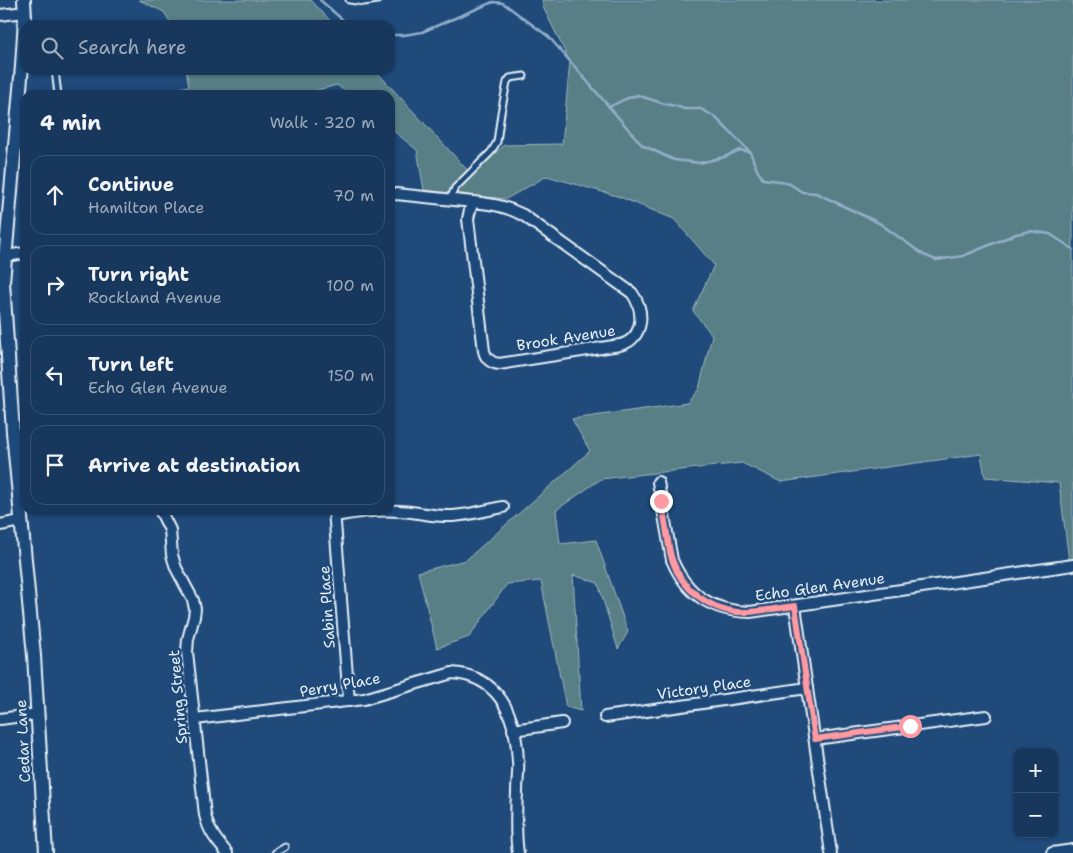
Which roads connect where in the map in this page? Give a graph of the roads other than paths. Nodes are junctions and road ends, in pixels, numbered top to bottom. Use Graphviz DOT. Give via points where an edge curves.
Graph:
graph roads {
  1 [pos="349,0"];
  2 [pos="378,0"];
  3 [pos="24,6"];
  4 [pos="0,15"];
  5 [pos="24,20"];
  6 [pos="22,75"];
  7 [pos="56,75"];
  8 [pos="524,76"];
  9 [pos="21,90"];
  10 [pos="57,90"];
  11 [pos="20,98"];
  12 [pos="395,194"];
  13 [pos="450,199"];
  14 [pos="473,202"];
  15 [pos="20,254"];
  16 [pos="3,256"];
  17 [pos="658,482"];
  18 [pos="503,507"];
  19 [pos="20,510"];
  20 [pos="395,511"];
  21 [pos="20,515"];
  22 [pos="163,515"];
  23 [pos="334,515"];
  24 [pos="21,521"];
  25 [pos="0,525"];
  26 [pos="1073,565"];
  27 [pos="795,606"];
  28 [pos="807,688"];
  29 [pos="349,701"];
  30 [pos="38,714"];
  31 [pos="986,716"];
  32 [pos="605,717"];
  33 [pos="0,719"];
  34 [pos="195,719"];
  35 [pos="562,723"];
  36 [pos="513,730"];
  37 [pos="815,739"];
  38 [pos="45,840"];
  39 [pos="284,847"];
  40 [pos="1073,850"];
  41 [pos="38,853"];
  42 [pos="46,853"];
  43 [pos="227,853"];
  44 [pos="275,853"];
  45 [pos="518,853"];
  46 [pos="831,853"];
  47 [pos="1052,853"];
  1 -- 2 [label="lane"];
  3 -- 4 [label="street"];
  3 -- 5 [label="street, Cedar Lane"];
  6 -- 9 [label="street, Cedar Lane"];
  7 -- 10 [label="lane"];
  8 -- 13 [label="lane" via="510,78 507,82 497,142 455,188"];
  11 -- 16 [label="street, Cedar Lane"];
  12 -- 13 [label="street, Brook Avenue"];
  13 -- 14 [label="street, Brook Avenue"];
  14 -- 14 [label="street, Brook Avenue" via="499,205 523,215 632,294 640,310 639,327 631,340 620,345 499,364 488,359 484,351 468,219"];
  15 -- 16 [label="street"];
  16 -- 19 [label="street, Cedar Lane"];
  17 -- 27 [label="street, Echo Glen Avenue" via="672,560 676,571 692,591 712,605 736,612"];
  18 -- 20 [label="street" via="453,516"];
  21 -- 24 [label="street, Cedar Lane"];
  22 -- 34 [label="street, Spring Street" via="170,530 176,568 190,591 195,609 188,652"];
  23 -- 29 [label="street, Sabin Place"];
  24 -- 25 [label="street"];
  24 -- 30 [label="street, Cedar Lane"];
  26 -- 27 [label="street, Echo Glen Avenue"];
  27 -- 28 [label="street"];
  28 -- 32 [label="street, Victory Place"];
  28 -- 37 [label="street"];
  29 -- 34 [label="street, Perry Place"];
  29 -- 36 [label="street, Perry Place" via="452,673 462,674 474,677 492,689 505,706"];
  30 -- 33 [label="street"];
  30 -- 38 [label="street, Cedar Lane"];
  31 -- 37 [label="street"];
  34 -- 43 [label="street, Spring Street" via="205,815 214,838"];
  35 -- 36 [label="street"];
  36 -- 45 [label="street" via="518,763"];
  37 -- 46 [label="street"];
  38 -- 41 [label="street"];
  38 -- 42 [label="street, Cedar Lane"];
  39 -- 44 [label="lane"];
  40 -- 47 [label="street"];
}
